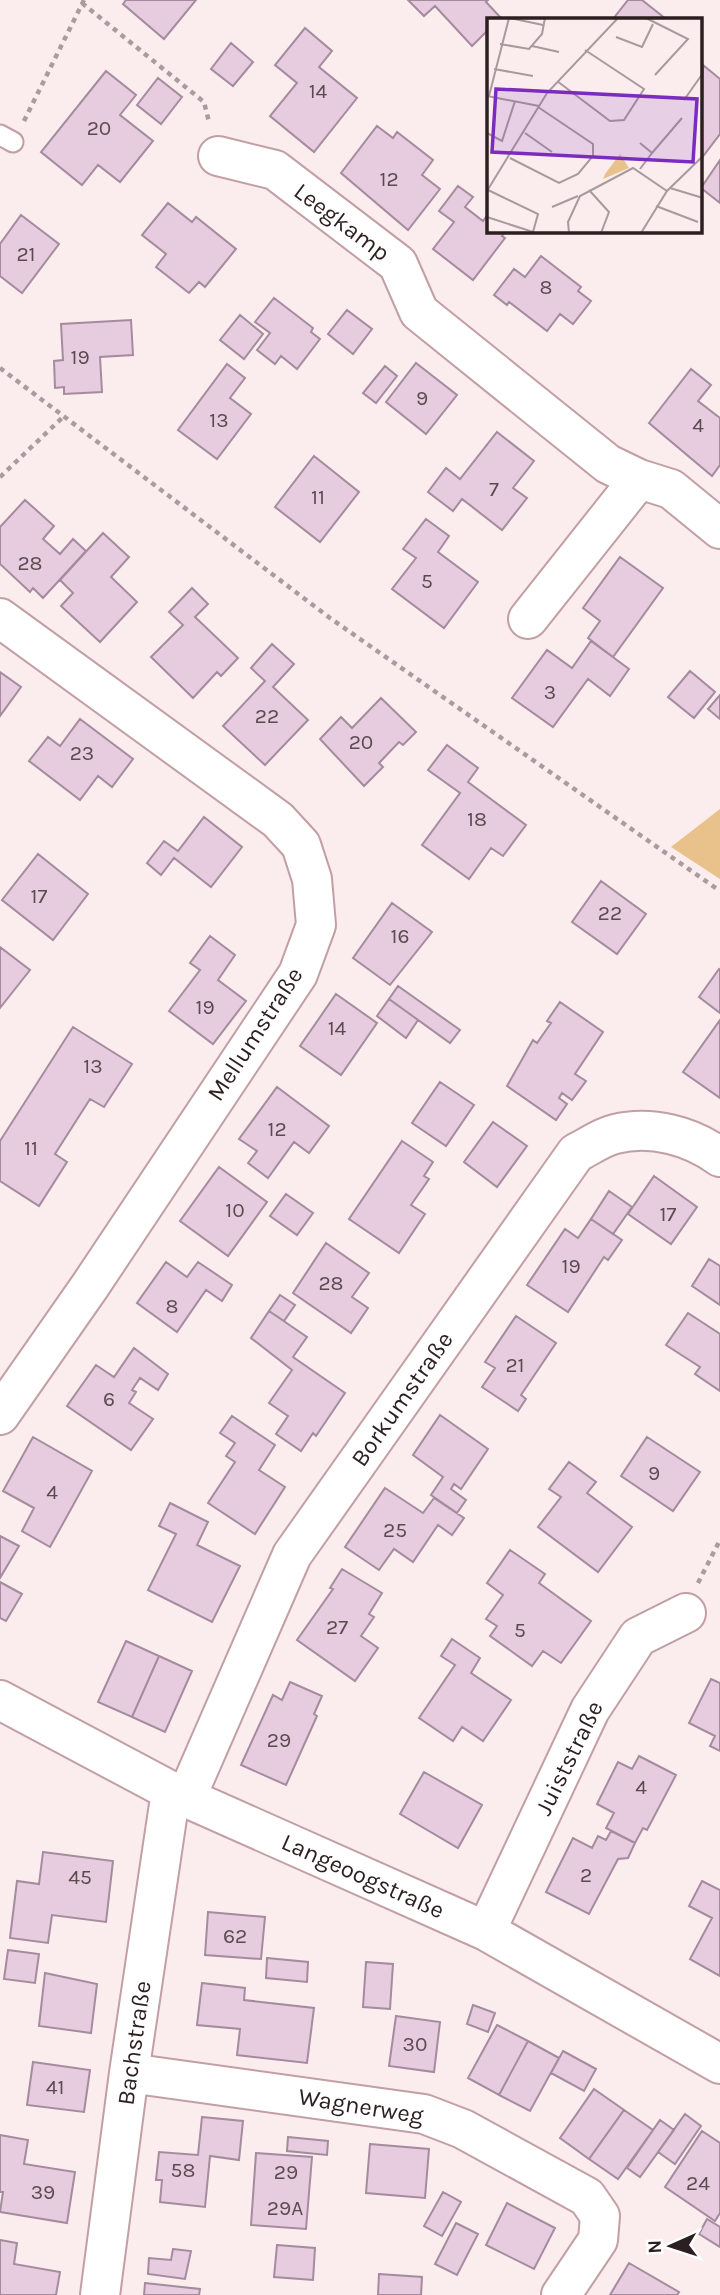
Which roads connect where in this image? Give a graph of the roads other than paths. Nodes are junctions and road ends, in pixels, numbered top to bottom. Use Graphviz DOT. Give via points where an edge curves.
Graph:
graph roads {
  1 [pos="218,156"];
  2 [pos="639,479"];
  3 [pos="720,529"];
  4 [pos="0,618"];
  5 [pos="527,620"];
  6 [pos="720,1157"];
  7 [pos="0,1415"];
  8 [pos="686,1613"];
  9 [pos="0,1700"];
  10 [pos="178,1795"];
  11 [pos="486,1931"];
  12 [pos="720,2064"];
  13 [pos="129,2073"];
  14 [pos="100,2295"];
  15 [pos="561,2295"];
  1 -- 2 [label="street, Leegkamp" via="275,170 398,264 419,312 608,464"];
  2 -- 3 [label="street, Leegkamp" via="671,489"];
  2 -- 5 [label="street"];
  4 -- 7 [label="street, Mellumstraße" via="278,820 301,845 312,879 316,925 298,974"];
  6 -- 10 [label="street, Borkumstraße" via="702,1144 658,1131 615,1134 576,1153 292,1555"];
  8 -- 11 [label="street, Juiststraße" via="638,1637 590,1710"];
  9 -- 10 [label="street, Langeoogstraße"];
  10 -- 11 [label="street, Langeoogstraße"];
  10 -- 13 [label="street, Bachstraße"];
  11 -- 12 [label="street, Langeoogstraße"];
  13 -- 14 [label="street, Bachstraße"];
  13 -- 15 [label="street, Wagnerweg" via="424,2114 463,2129 587,2197 600,2216 598,2240"];
}
